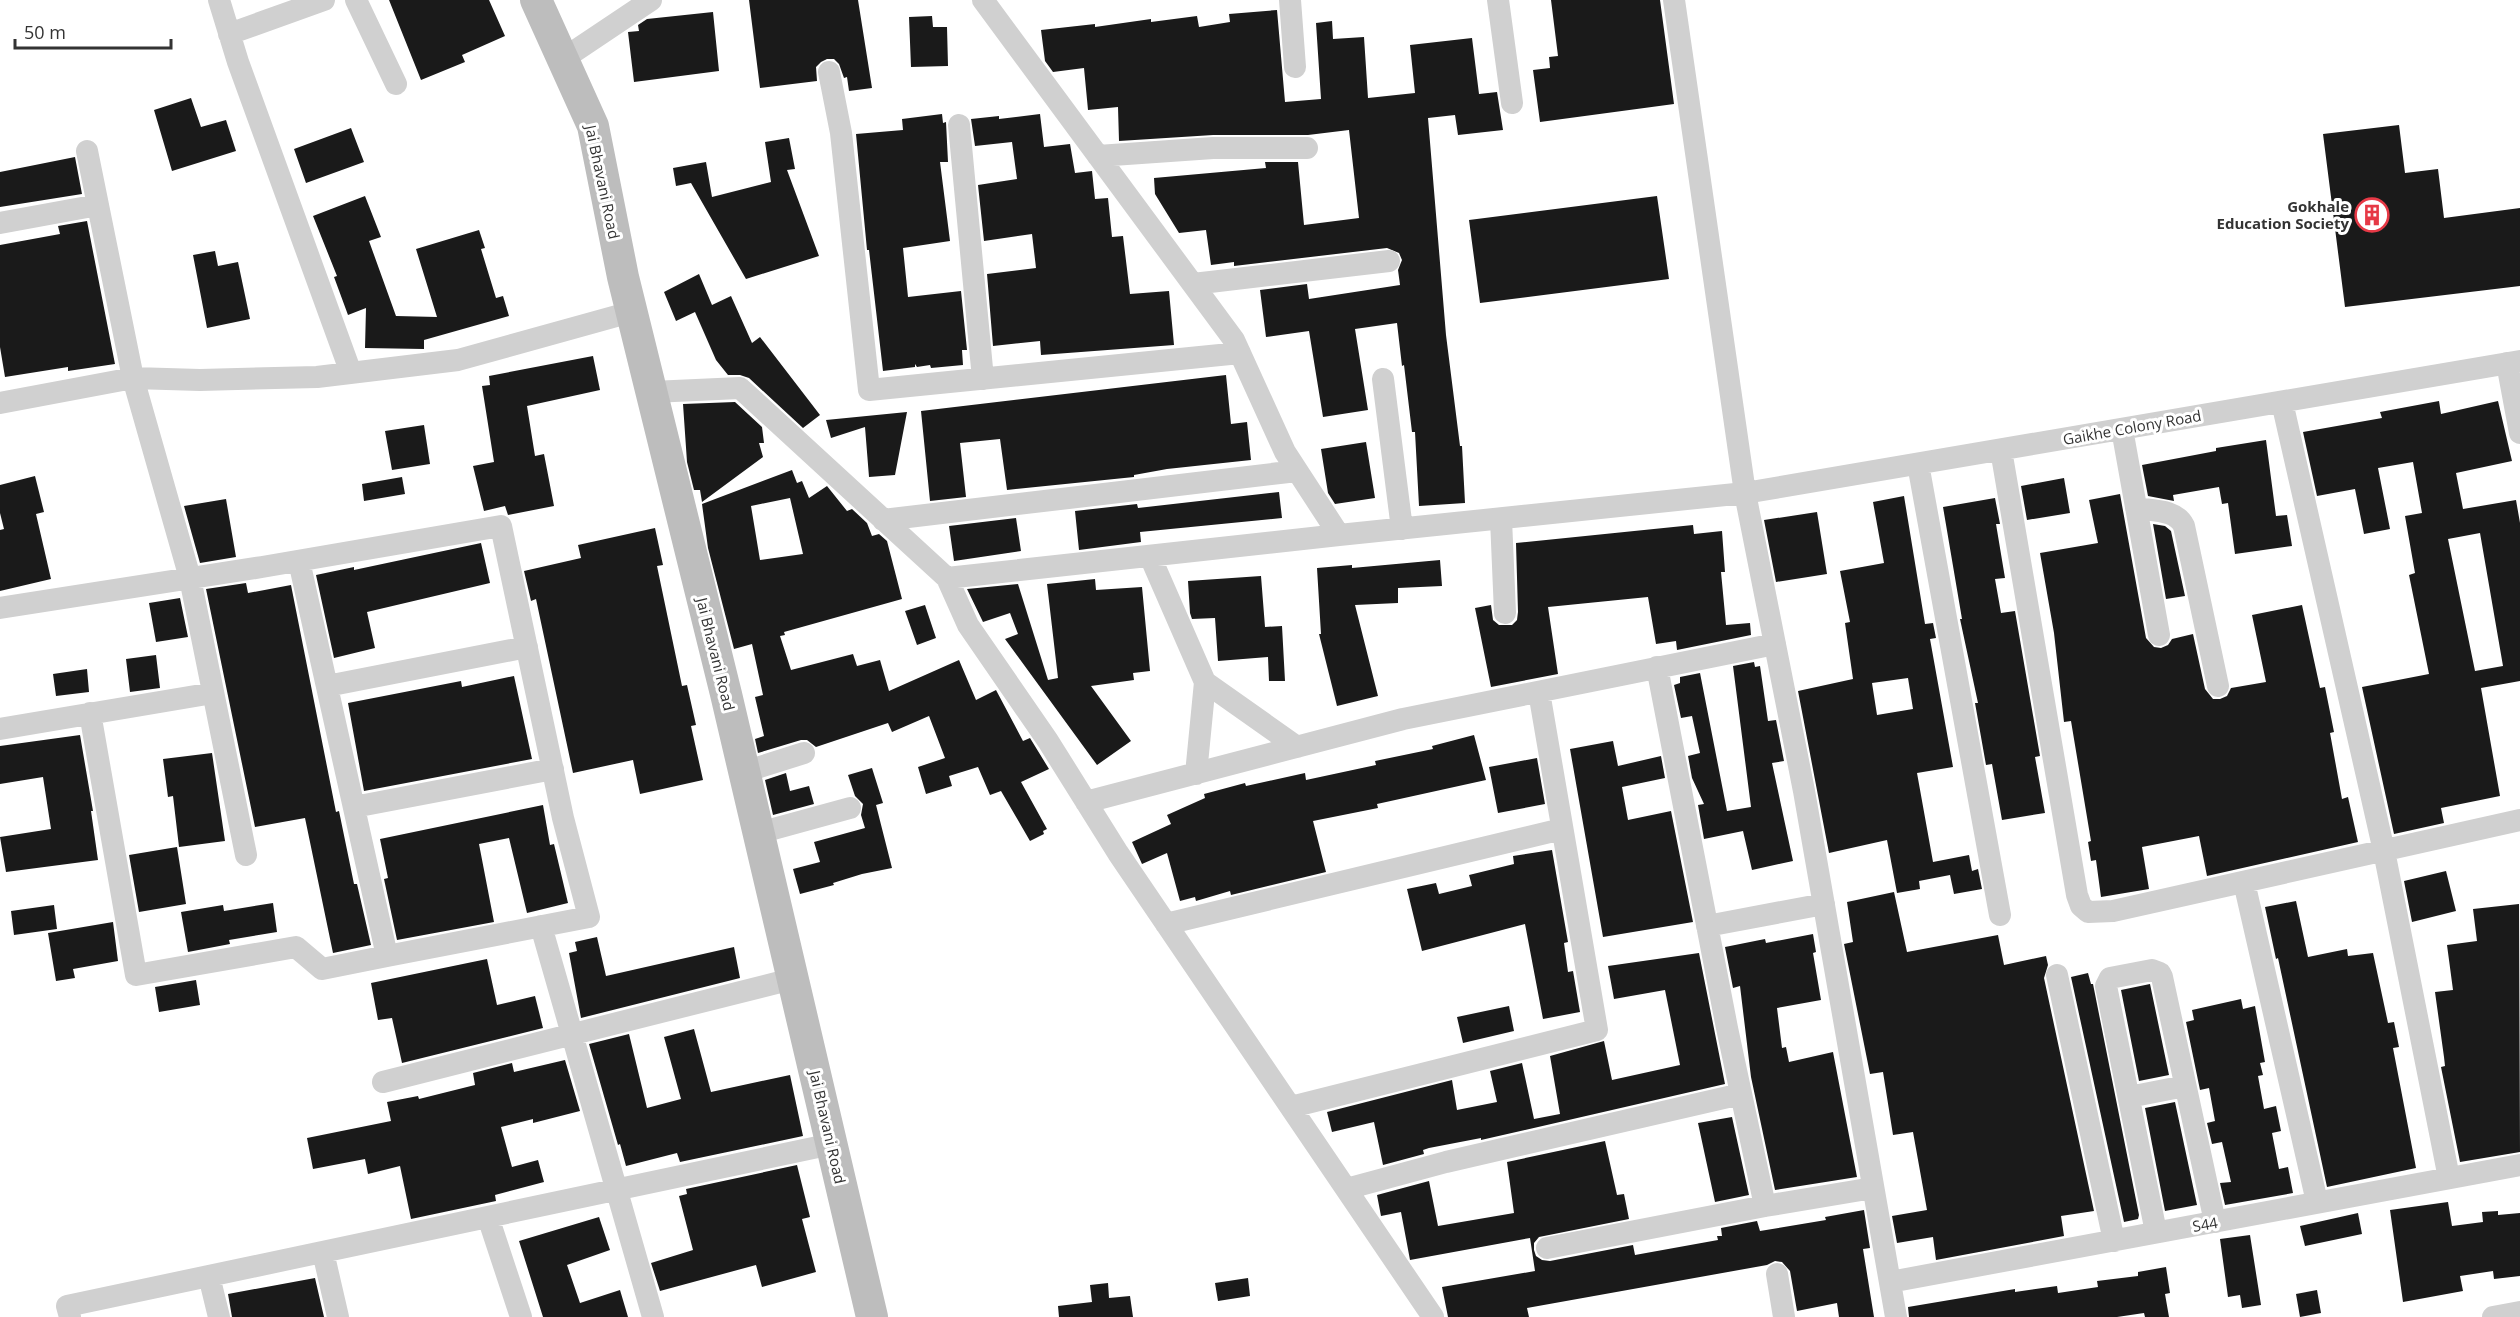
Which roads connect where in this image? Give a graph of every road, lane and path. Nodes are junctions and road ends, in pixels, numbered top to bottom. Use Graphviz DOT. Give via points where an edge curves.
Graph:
graph roads {
  1 [pos="219,0"];
  2 [pos="324,0"];
  3 [pos="356,0"];
  4 [pos="536,0"];
  5 [pos="651,0"];
  6 [pos="983,0"];
  7 [pos="1290,0"];
  8 [pos="1498,0"];
  9 [pos="1674,0"];
  10 [pos="229,34"];
  11 [pos="563,59"];
  12 [pos="1295,67"];
  13 [pos="829,72"];
  14 [pos="396,84"];
  15 [pos="1512,103"];
  16 [pos="959,125"];
  17 [pos="1307,147"];
  18 [pos="87,151"];
  19 [pos="1098,156"];
  20 [pos="98,205"];
  21 [pos="0,223"];
  22 [pos="1389,261"];
  23 [pos="1192,284"];
  24 [pos="632,312"];
  25 [pos="1240,353"];
  26 [pos="2513,362"];
  27 [pos="351,373"];
  28 [pos="133,378"];
  29 [pos="983,379"];
  30 [pos="1383,380"];
  31 [pos="652,392"];
  32 [pos="2282,402"];
  33 [pos="0,403"];
  34 [pos="2122,429"];
  35 [pos="2520,433"];
  36 [pos="2001,450"];
  37 [pos="1918,464"];
  38 [pos="1297,471"];
  39 [pos="1745,493"];
  40 [pos="2136,508"];
  41 [pos="1501,519"];
  42 [pos="883,520"];
  43 [pos="1401,529"];
  44 [pos="1339,535"];
  45 [pos="1150,556"];
  46 [pos="299,561"];
  47 [pos="190,578"];
  48 [pos="947,578"];
  49 [pos="0,608"];
  50 [pos="1505,613"];
  51 [pos="2158,635"];
  52 [pos="1775,644"];
  53 [pos="527,647"];
  54 [pos="1657,667"];
  55 [pos="1205,682"];
  56 [pos="327,686"];
  57 [pos="2218,686"];
  58 [pos="1539,692"];
  59 [pos="213,693"];
  60 [pos="90,713"];
  61 [pos="0,729"];
  62 [pos="1297,747"];
  63 [pos="804,753"];
  64 [pos="553,769"];
  65 [pos="744,772"];
  66 [pos="1196,774"];
  67 [pos="1086,802"];
  68 [pos="354,807"];
  69 [pos="850,808"];
  70 [pos="2519,826"];
  71 [pos="1562,829"];
  72 [pos="759,833"];
  73 [pos="2384,851"];
  74 [pos="246,855"];
  75 [pos="2244,882"];
  76 [pos="1824,904"];
  77 [pos="2000,915"];
  78 [pos="1166,924"];
  79 [pos="541,926"];
  80 [pos="1707,926"];
  81 [pos="387,956"];
  82 [pos="2056,975"];
  83 [pos="792,979"];
  84 [pos="572,1035"];
  85 [pos="383,1082"];
  86 [pos="2185,1086"];
  87 [pos="1741,1094"];
  88 [pos="2129,1097"];
  89 [pos="1291,1107"];
  90 [pos="832,1144"];
  91 [pos="2520,1165"];
  92 [pos="2449,1178"];
  93 [pos="1873,1188"];
  94 [pos="1346,1189"];
  95 [pos="616,1190"];
  96 [pos="2318,1202"];
  97 [pos="1765,1206"];
  98 [pos="2213,1214"];
  99 [pos="488,1217"];
  100 [pos="2155,1225"];
  101 [pos="2114,1241"];
  102 [pos="1547,1248"];
  103 [pos="323,1252"];
  104 [pos="1777,1274"];
  105 [pos="209,1276"];
  106 [pos="1890,1282"];
  107 [pos="2520,1312"];
  108 [pos="70,1317"];
  109 [pos="219,1317"];
  110 [pos="338,1317"];
  111 [pos="521,1317"];
  112 [pos="653,1317"];
  113 [pos="873,1317"];
  114 [pos="1433,1317"];
  115 [pos="1784,1317"];
  116 [pos="1896,1317"];
  117 [pos="2493,1317"];
  1 -- 10 [label="street"];
  2 -- 10 [label="street"];
  3 -- 14 [label="street"];
  4 -- 11 [label="street, Jai Bhavani Road"];
  5 -- 11 [label="street"];
  6 -- 19 [label="street"];
  7 -- 12 [label="street"];
  8 -- 15 [label="street"];
  9 -- 39 [label="street"];
  10 -- 27 [label="street"];
  11 -- 24 [label="street, Jai Bhavani Road" via="592,126"];
  13 -- 29 [label="street" via="841,133 869,390"];
  16 -- 29 [label="street"];
  17 -- 19 [label="street" via="1213,148"];
  18 -- 20 [label="street"];
  19 -- 23 [label="street"];
  20 -- 21 [label="street"];
  20 -- 28 [label="street"];
  22 -- 23 [label="street"];
  23 -- 25 [label="street"];
  24 -- 27 [label="street" via="458,360"];
  24 -- 31 [label="street, Jai Bhavani Road"];
  25 -- 29 [label="street"];
  25 -- 38 [label="street"];
  26 -- 32 [label="street, Gaikhe Colony Road"];
  26 -- 35 [label="street"];
  27 -- 28 [label="street" via="200,380"];
  28 -- 33 [label="street"];
  28 -- 47 [label="street"];
  30 -- 43 [label="street"];
  31 -- 42 [label="street" via="740,388"];
  31 -- 65 [label="street, Jai Bhavani Road"];
  32 -- 34 [label="street, Gaikhe Colony Road"];
  32 -- 73 [label="street"];
  34 -- 36 [label="street, Gaikhe Colony Road"];
  34 -- 40 [label="street"];
  36 -- 37 [label="street, Gaikhe Colony Road"];
  36 -- 75 [label="street" via="2081,906 2088,912 2113,911"];
  37 -- 39 [label="street, Gaikhe Colony Road"];
  37 -- 77 [label="street"];
  38 -- 42 [label="street"];
  38 -- 44 [label="street"];
  39 -- 41 [label="street, Gaikhe Colony Road"];
  39 -- 52 [label="street"];
  40 -- 51 [label="street"];
  40 -- 57 [label="street" via="2178,516 2184,526"];
  41 -- 43 [label="street, Gaikhe Colony Road"];
  41 -- 50 [label="street"];
  42 -- 48 [label="street"];
  43 -- 44 [label="street, Gaikhe Colony Road"];
  44 -- 45 [label="street, Gaikhe Colony Road"];
  45 -- 48 [label="street, Gaikhe Colony Road"];
  45 -- 55 [label="street"];
  46 -- 47 [label="street"];
  46 -- 53 [label="street" via="501,526"];
  46 -- 56 [label="street"];
  47 -- 49 [label="street"];
  47 -- 59 [label="street"];
  48 -- 67 [label="street" via="968,625"];
  52 -- 54 [label="street"];
  52 -- 76 [label="street"];
  53 -- 56 [label="street"];
  53 -- 64 [label="street"];
  54 -- 58 [label="street"];
  54 -- 80 [label="street"];
  55 -- 62 [label="street"];
  55 -- 66 [label="street"];
  56 -- 68 [label="street"];
  58 -- 62 [label="street" via="1403,719"];
  58 -- 71 [label="street"];
  59 -- 60 [label="street"];
  59 -- 74 [label="street"];
  60 -- 61 [label="street"];
  60 -- 81 [label="street" via="136,975 296,947 322,969"];
  62 -- 66 [label="street"];
  63 -- 65 [label="street"];
  64 -- 68 [label="street"];
  64 -- 79 [label="street" via="589,916"];
  65 -- 72 [label="street, Jai Bhavani Road"];
  66 -- 67 [label="street"];
  67 -- 78 [label="street"];
  68 -- 81 [label="street"];
  69 -- 72 [label="street"];
  70 -- 73 [label="street"];
  71 -- 78 [label="street"];
  71 -- 89 [label="street" via="1597,1030"];
  72 -- 83 [label="street, Jai Bhavani Road"];
  73 -- 75 [label="street"];
  73 -- 92 [label="street"];
  75 -- 96 [label="street"];
  76 -- 80 [label="street"];
  76 -- 93 [label="street"];
  78 -- 89 [label="street"];
  79 -- 81 [label="street"];
  79 -- 84 [label="street"];
  80 -- 87 [label="street"];
  82 -- 101 [label="street"];
  83 -- 84 [label="street"];
  83 -- 90 [label="street, Jai Bhavani Road"];
  84 -- 85 [label="street"];
  84 -- 95 [label="street"];
  86 -- 88 [label="street"];
  86 -- 88 [label="street" via="2160,973 2152,970 2110,978 2106,986"];
  86 -- 98 [label="street"];
  87 -- 94 [label="street"];
  87 -- 97 [label="street"];
  88 -- 100 [label="street"];
  89 -- 94 [label="street"];
  90 -- 95 [label="street"];
  90 -- 113 [label="street, Jai Bhavani Road"];
  91 -- 92 [label="street, S44"];
  92 -- 96 [label="street, S44"];
  93 -- 97 [label="street"];
  93 -- 106 [label="street"];
  94 -- 114 [label="street"];
  95 -- 99 [label="street"];
  95 -- 112 [label="street"];
  96 -- 98 [label="street, S44"];
  97 -- 102 [label="street"];
  98 -- 100 [label="street, S44"];
  99 -- 103 [label="street"];
  99 -- 111 [label="street"];
  100 -- 101 [label="street, S44"];
  101 -- 106 [label="street, S44"];
  103 -- 105 [label="street"];
  103 -- 110 [label="street"];
  104 -- 115 [label="street"];
  105 -- 108 [label="street" via="67,1306"];
  105 -- 109 [label="street"];
  106 -- 116 [label="street"];
  107 -- 117 [label="street"];
}
